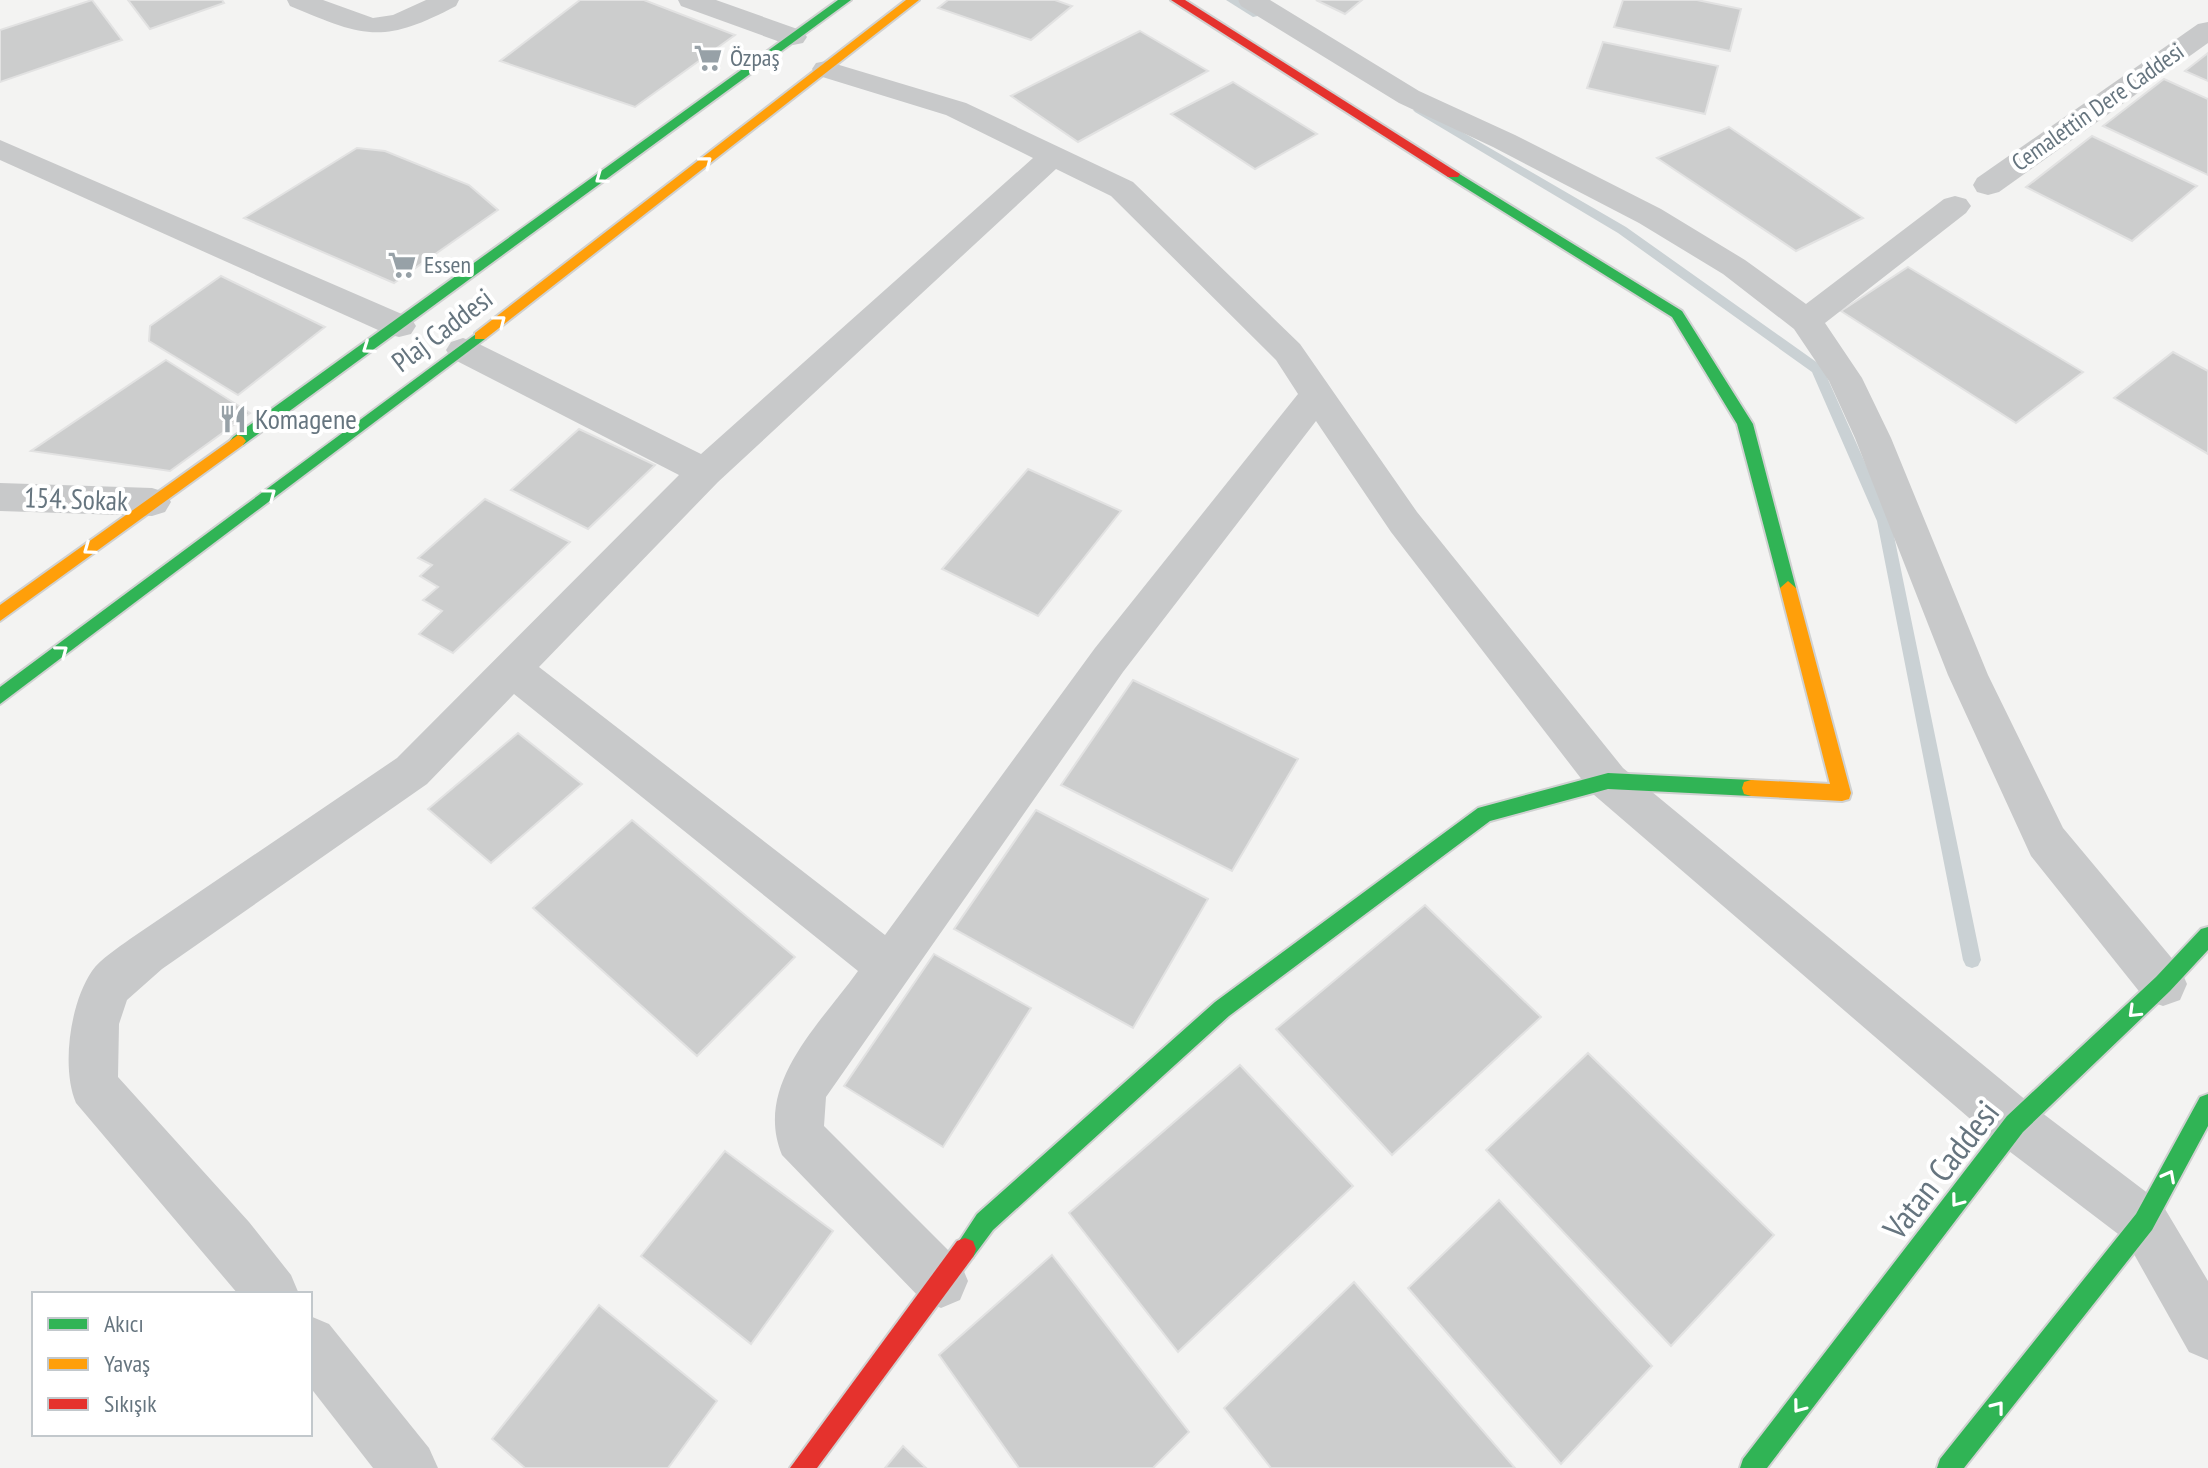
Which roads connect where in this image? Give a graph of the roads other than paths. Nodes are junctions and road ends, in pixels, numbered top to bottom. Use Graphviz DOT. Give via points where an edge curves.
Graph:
graph roads {
  1 [pos="300,0"];
  2 [pos="446,0"];
  3 [pos="691,0"];
  4 [pos="845,0"];
  5 [pos="913,0"];
  6 [pos="1177,0"];
  7 [pos="1251,0"];
  8 [pos="2208,30"];
  9 [pos="793,37"];
  10 [pos="826,69"];
  11 [pos="0,149"];
  12 [pos="1053,156"];
  13 [pos="32,163"];
  14 [pos="0,183"];
  15 [pos="1988,185"];
  16 [pos="1955,206"];
  17 [pos="1806,321"];
  18 [pos="399,326"];
  19 [pos="463,350"];
  20 [pos="1317,395"];
  21 [pos="705,472"];
  22 [pos="0,497"];
  23 [pos="152,502"];
  24 [pos="0,614"];
  25 [pos="512,669"];
  26 [pos="0,697"];
  27 [pos="1608,781"];
  28 [pos="2208,936"];
  29 [pos="889,967"];
  30 [pos="2163,984"];
  31 [pos="2208,1105"];
  32 [pos="2015,1124"];
  33 [pos="2144,1222"];
  34 [pos="941,1281"];
  35 [pos="270,1292"];
  36 [pos="2208,1333"];
  37 [pos="312,1346"];
  38 [pos="409,1468"];
  39 [pos="802,1468"];
  40 [pos="1752,1468"];
  41 [pos="1949,1468"];
  1 -- 2 [label="street" via="366,28 387,28"];
  3 -- 9 [label="street"];
  4 -- 9 [label="main road, Plaj Caddesi"];
  5 -- 10 [label="main road, Plaj Caddesi"];
  6 -- 27 [label="main road" via="1677,314 1745,424 1842,793"];
  7 -- 17 [label="street" via="1409,97 1650,216 1734,267"];
  8 -- 15 [label="street, Cemalettin Dere Caddesi"];
  9 -- 18 [label="main road, Plaj Caddesi, one-way"];
  10 -- 12 [label="street" via="956,109"];
  19 -- 10 [label="main road, Plaj Caddesi, one-way"];
  11 -- 13 [label="street"];
  12 -- 20 [label="street" via="1122,189 1288,352"];
  12 -- 21 [label="street"];
  13 -- 14 [label="street"];
  13 -- 18 [label="street"];
  16 -- 17 [label="street"];
  17 -- 30 [label="street" via="1845,378 1968,675 2047,842"];
  18 -- 23 [label="main road, Plaj Caddesi, one-way"];
  19 -- 21 [label="street"];
  26 -- 19 [label="main road, Plaj Caddesi, one-way"];
  20 -- 27 [label="street" via="1404,522"];
  20 -- 29 [label="street" via="1109,660"];
  21 -- 25 [label="street"];
  22 -- 23 [label="street, 154. Sokak"];
  23 -- 24 [label="main road, Plaj Caddesi, one-way"];
  25 -- 29 [label="street"];
  25 -- 35 [label="street" via="412,771 146,954 109,986 95,1024 93,1086"];
  27 -- 32 [label="street"];
  27 -- 34 [label="main road" via="1485,814 1222,1009 985,1222"];
  28 -- 30 [label="main road, Vatan Caddesi"];
  29 -- 34 [label="street" via="804,1087 800,1137"];
  30 -- 32 [label="main road, Vatan Caddesi, one-way"];
  33 -- 31 [label="main road, one-way"];
  32 -- 33 [label="street"];
  32 -- 40 [label="main road, Vatan Caddesi, one-way"];
  33 -- 36 [label="street"];
  41 -- 33 [label="main road, one-way"];
  34 -- 39 [label="main road"];
  37 -- 38 [label="street"];
}
